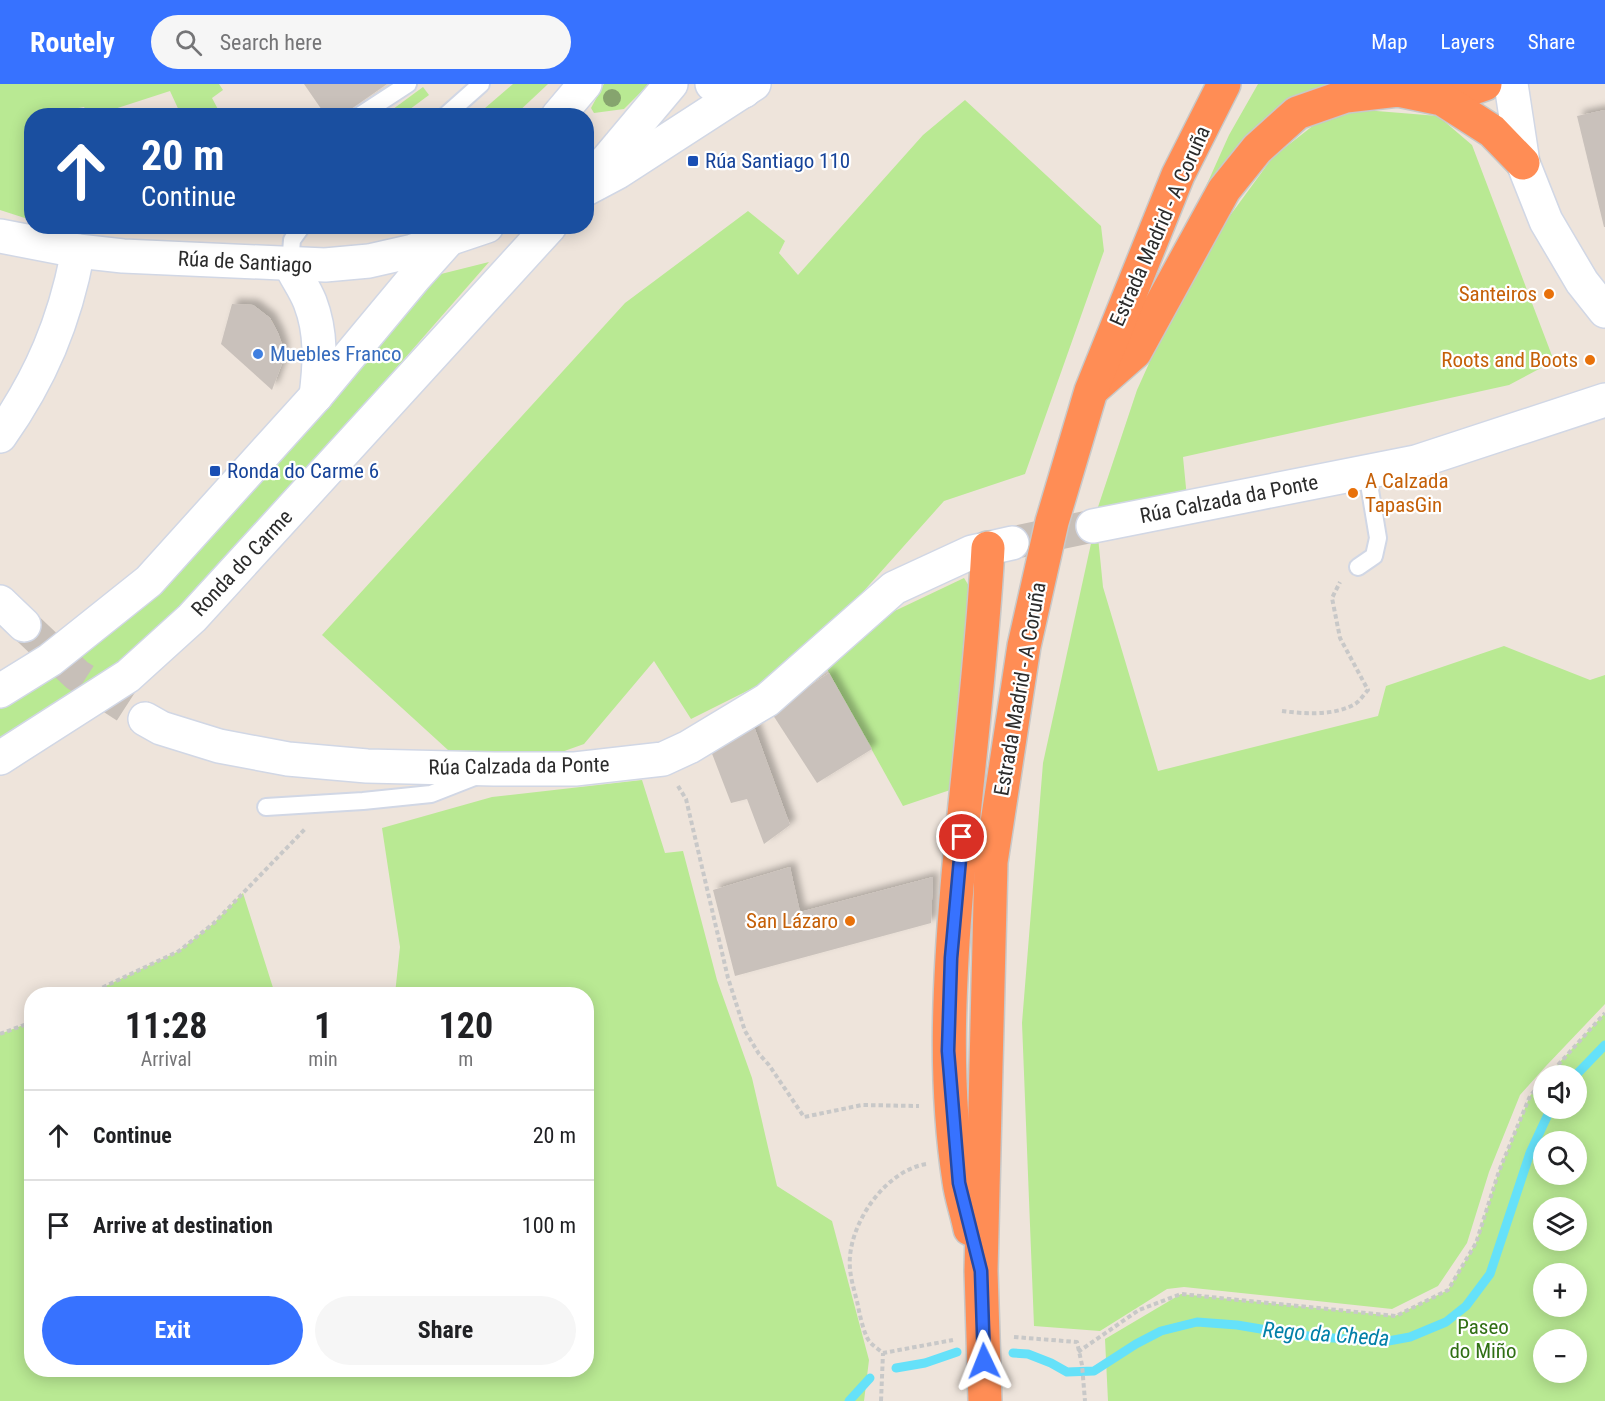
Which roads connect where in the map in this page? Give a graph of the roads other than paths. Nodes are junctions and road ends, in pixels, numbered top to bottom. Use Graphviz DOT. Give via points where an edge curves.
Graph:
graph roads {
  1 [pos="408,84"];
  2 [pos="481,84"];
  3 [pos="585,84"];
  4 [pos="671,84"];
  5 [pos="712,84"];
  6 [pos="1224,84"];
  7 [pos="1485,84"];
  8 [pos="1511,84"];
  9 [pos="749,88"];
  10 [pos="1442,99"];
  11 [pos="371,108"];
  12 [pos="454,108"];
  13 [pos="565,108"];
  14 [pos="1523,163"];
  15 [pos="594,177"];
  16 [pos="594,183"];
  17 [pos="296,234"];
  18 [pos="452,234"];
  19 [pos="453,234"];
  20 [pos="543,234"];
  21 [pos="0,236"];
  22 [pos="78,251"];
  23 [pos="290,264"];
  24 [pos="1605,311"];
  25 [pos="1091,392"];
  26 [pos="316,396"];
  27 [pos="1605,400"];
  28 [pos="0,436"];
  29 [pos="1367,472"];
  30 [pos="1093,526"];
  31 [pos="1000,545"];
  32 [pos="1358,567"];
  33 [pos="0,602"];
  34 [pos="24,625"];
  35 [pos="0,691"];
  36 [pos="145,719"];
  37 [pos="0,758"];
  38 [pos="494,770"];
  39 [pos="266,807"];
  40 [pos="981,1271"];
  41 [pos="985,1401"];
  1 -- 11 [label="lane"];
  2 -- 12 [label="lane"];
  3 -- 13 [label="street"];
  4 -- 15 [label="street"];
  5 -- 9 [label="street" via="730,93"];
  6 -- 25 [label="highway, Estrada Madrid - A Coruña" via="1178,175"];
  7 -- 10 [label="highway"];
  8 -- 14 [label="street"];
  9 -- 16 [label="street"];
  10 -- 14 [label="highway" via="1492,131"];
  10 -- 25 [label="highway" via="1398,90 1346,96 1297,113 1257,149 1224,190 1135,352"];
  14 -- 24 [label="street" via="1546,221 1582,282"];
  17 -- 23 [label="lane"];
  18 -- 23 [label="street, Rúa de Santiago" via="414,251 369,261 325,266"];
  19 -- 26 [label="street"];
  20 -- 37 [label="street, Ronda do Carme" via="192,618 128,676"];
  21 -- 22 [label="street, Rúa de Santiago"];
  22 -- 23 [label="street, Rúa de Santiago"];
  22 -- 28 [label="street" via="57,333 21,406"];
  23 -- 26 [label="street" via="310,302 318,331"];
  25 -- 40 [label="highway, Estrada Madrid - A Coruña" via="1052,522 1024,646 991,862"];
  26 -- 35 [label="street" via="149,581 50,660"];
  27 -- 29 [label="street, Rúa Calzada da Ponte" via="1416,462"];
  29 -- 30 [label="street, Rúa Calzada da Ponte"];
  29 -- 32 [label="lane" via="1378,538 1374,556"];
  31 -- 38 [label="street, Rúa Calzada da Ponte" via="972,552 894,588 767,700 663,759 575,769"];
  31 -- 40 [label="highway" via="983,636 965,793 948,1051 959,1183"];
  33 -- 34 [label="street"];
  36 -- 38 [label="street, Rúa Calzada da Ponte" via="219,746 288,759"];
  38 -- 39 [label="lane" via="431,794"];
  40 -- 41 [label="highway, Estrada Madrid - A Coruña"];
}
